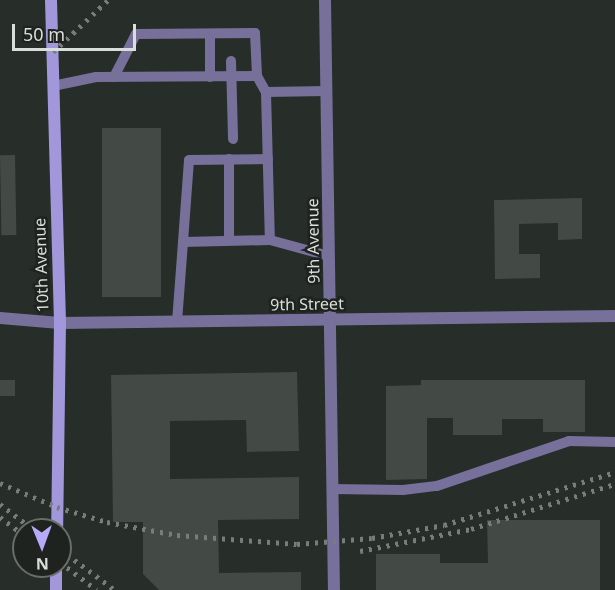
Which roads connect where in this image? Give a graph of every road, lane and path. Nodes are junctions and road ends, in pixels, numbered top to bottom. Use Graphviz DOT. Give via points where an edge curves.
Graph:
graph roads {
  1 [pos="51,0"];
  2 [pos="325,0"];
  3 [pos="210,34"];
  4 [pos="231,61"];
  5 [pos="232,76"];
  6 [pos="257,76"];
  7 [pos="114,77"];
  8 [pos="210,77"];
  9 [pos="53,86"];
  10 [pos="327,90"];
  11 [pos="266,92"];
  12 [pos="233,139"];
  13 [pos="232,158"];
  14 [pos="268,159"];
  15 [pos="230,240"];
  16 [pos="270,240"];
  17 [pos="183,242"];
  18 [pos="329,256"];
  19 [pos="615,316"];
  20 [pos="0,318"];
  21 [pos="330,320"];
  22 [pos="177,322"];
  23 [pos="60,323"];
  24 [pos="615,442"];
  25 [pos="332,489"];
  26 [pos="57,518"];
  27 [pos="334,590"];
  1 -- 9 [label="main road, 10th Avenue"];
  2 -- 10 [label="street, 9th Avenue"];
  3 -- 6 [label="lane" via="231,38 255,33"];
  3 -- 7 [label="lane" via="136,34"];
  3 -- 8 [label="lane"];
  4 -- 5 [label="lane"];
  5 -- 6 [label="lane"];
  5 -- 8 [label="lane"];
  5 -- 12 [label="lane"];
  6 -- 11 [label="lane"];
  7 -- 8 [label="lane"];
  7 -- 9 [label="lane"];
  9 -- 23 [label="main road, 10th Avenue"];
  10 -- 11 [label="lane"];
  10 -- 18 [label="street, 9th Avenue"];
  11 -- 14 [label="lane"];
  13 -- 14 [label="lane"];
  13 -- 15 [label="lane"];
  13 -- 17 [label="lane" via="189,160"];
  14 -- 16 [label="lane"];
  15 -- 16 [label="lane"];
  15 -- 17 [label="lane"];
  16 -- 18 [label="lane"];
  17 -- 22 [label="lane"];
  18 -- 21 [label="street, 9th Avenue"];
  19 -- 21 [label="street, 9th Street"];
  20 -- 23 [label="street, 9th Street"];
  21 -- 22 [label="street, 9th Street"];
  21 -- 25 [label="street, 9th Avenue"];
  22 -- 23 [label="street, 9th Street"];
  23 -- 26 [label="main road, 10th Avenue"];
  24 -- 25 [label="lane" via="569,441 437,486 403,490"];
  25 -- 27 [label="street, 9th Avenue"];
}
